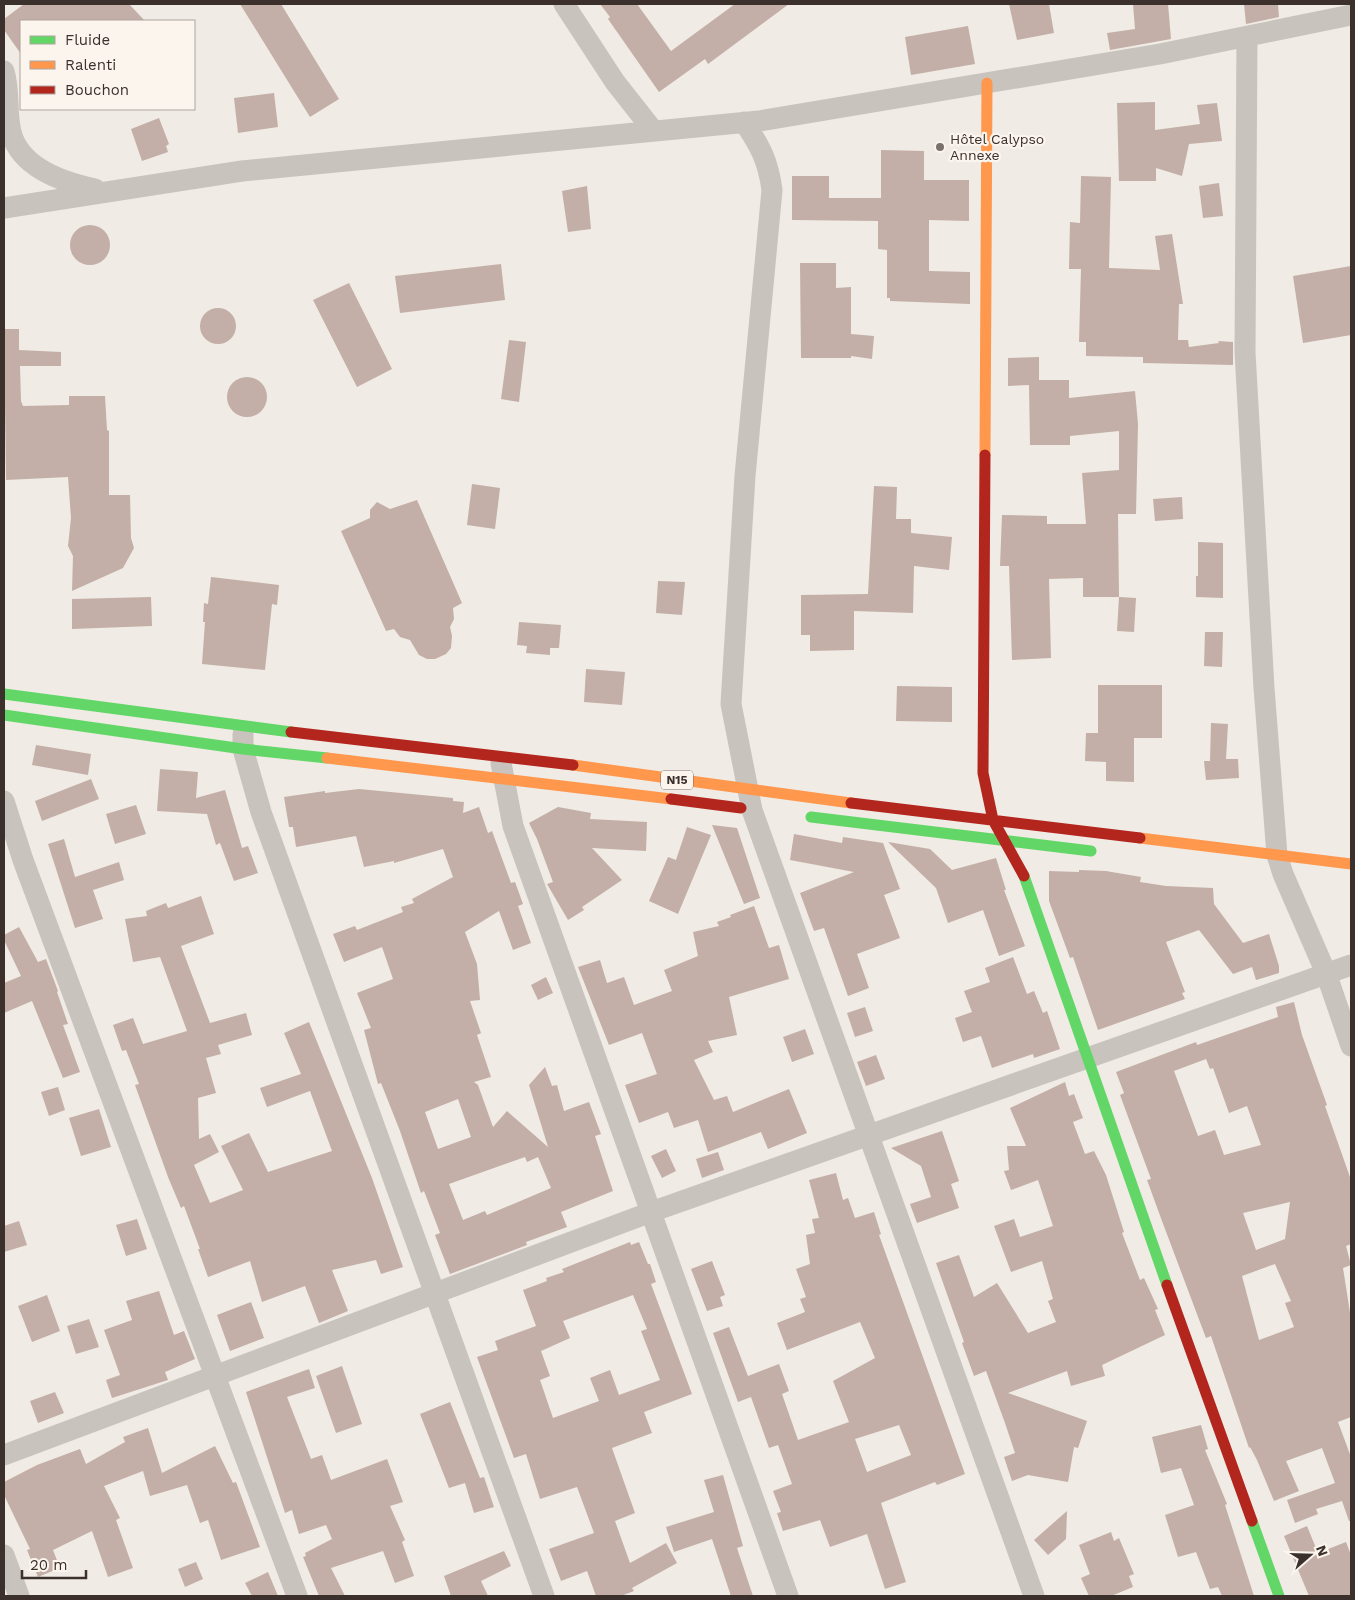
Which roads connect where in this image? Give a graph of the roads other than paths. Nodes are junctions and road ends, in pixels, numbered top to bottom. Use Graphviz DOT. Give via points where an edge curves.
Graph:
graph roads {
  1 [pos="564,4"];
  2 [pos="1351,16"];
  3 [pos="1247,37"];
  4 [pos="4,71"];
  5 [pos="987,83"];
  6 [pos="744,122"];
  7 [pos="652,129"];
  8 [pos="103,191"];
  9 [pos="4,208"];
  10 [pos="4,694"];
  11 [pos="4,715"];
  12 [pos="244,727"];
  13 [pos="243,749"];
  14 [pos="500,755"];
  15 [pos="503,777"];
  16 [pos="4,801"];
  17 [pos="754,804"];
  18 [pos="801,816"];
  19 [pos="992,820"];
  20 [pos="1006,841"];
  21 [pos="1104,853"];
  22 [pos="1351,864"];
  23 [pos="1281,869"];
  24 [pos="1351,965"];
  25 [pos="1326,973"];
  26 [pos="1351,1046"];
  27 [pos="1086,1058"];
  28 [pos="869,1137"];
  29 [pos="650,1212"];
  30 [pos="434,1292"];
  31 [pos="215,1375"];
  32 [pos="4,1455"];
  33 [pos="4,1555"];
  34 [pos="19,1596"];
  35 [pos="296,1596"];
  36 [pos="544,1596"];
  37 [pos="788,1596"];
  38 [pos="1034,1596"];
  39 [pos="1280,1596"];
  1 -- 7 [label="street" via="615,82"];
  2 -- 3 [label="street"];
  3 -- 5 [label="street"];
  3 -- 23 [label="street" via="1245,352 1264,688"];
  4 -- 8 [label="street" via="11,132 16,146 29,162 54,177"];
  5 -- 6 [label="street"];
  5 -- 19 [label="main road" via="983,774"];
  6 -- 7 [label="street"];
  6 -- 17 [label="street" via="763,150 772,190 745,476 730,704"];
  7 -- 8 [label="street" via="242,171"];
  8 -- 9 [label="street"];
  10 -- 12 [label="main road, N15"];
  11 -- 13 [label="main road, N15"];
  12 -- 13 [label="street"];
  12 -- 14 [label="main road, N15"];
  13 -- 15 [label="main road, N15"];
  13 -- 30 [label="street" via="261,812"];
  14 -- 15 [label="street"];
  14 -- 17 [label="main road, N15"];
  15 -- 17 [label="main road, N15"];
  15 -- 29 [label="street" via="514,826"];
  16 -- 31 [label="street" via="23,860"];
  17 -- 19 [label="main road, N15"];
  17 -- 28 [label="street"];
  18 -- 20 [label="main road"];
  19 -- 20 [label="main road"];
  19 -- 23 [label="main road, N15"];
  20 -- 21 [label="main road"];
  20 -- 27 [label="main road" via="1023,874"];
  22 -- 23 [label="main road, N15"];
  23 -- 25 [label="street"];
  24 -- 25 [label="street"];
  25 -- 26 [label="street"];
  25 -- 27 [label="street"];
  27 -- 28 [label="street"];
  27 -- 39 [label="main road"];
  28 -- 29 [label="street"];
  28 -- 38 [label="street"];
  29 -- 30 [label="street"];
  29 -- 37 [label="street"];
  30 -- 31 [label="street"];
  30 -- 36 [label="street"];
  31 -- 32 [label="street"];
  31 -- 35 [label="street"];
  33 -- 34 [label="street"];
}
